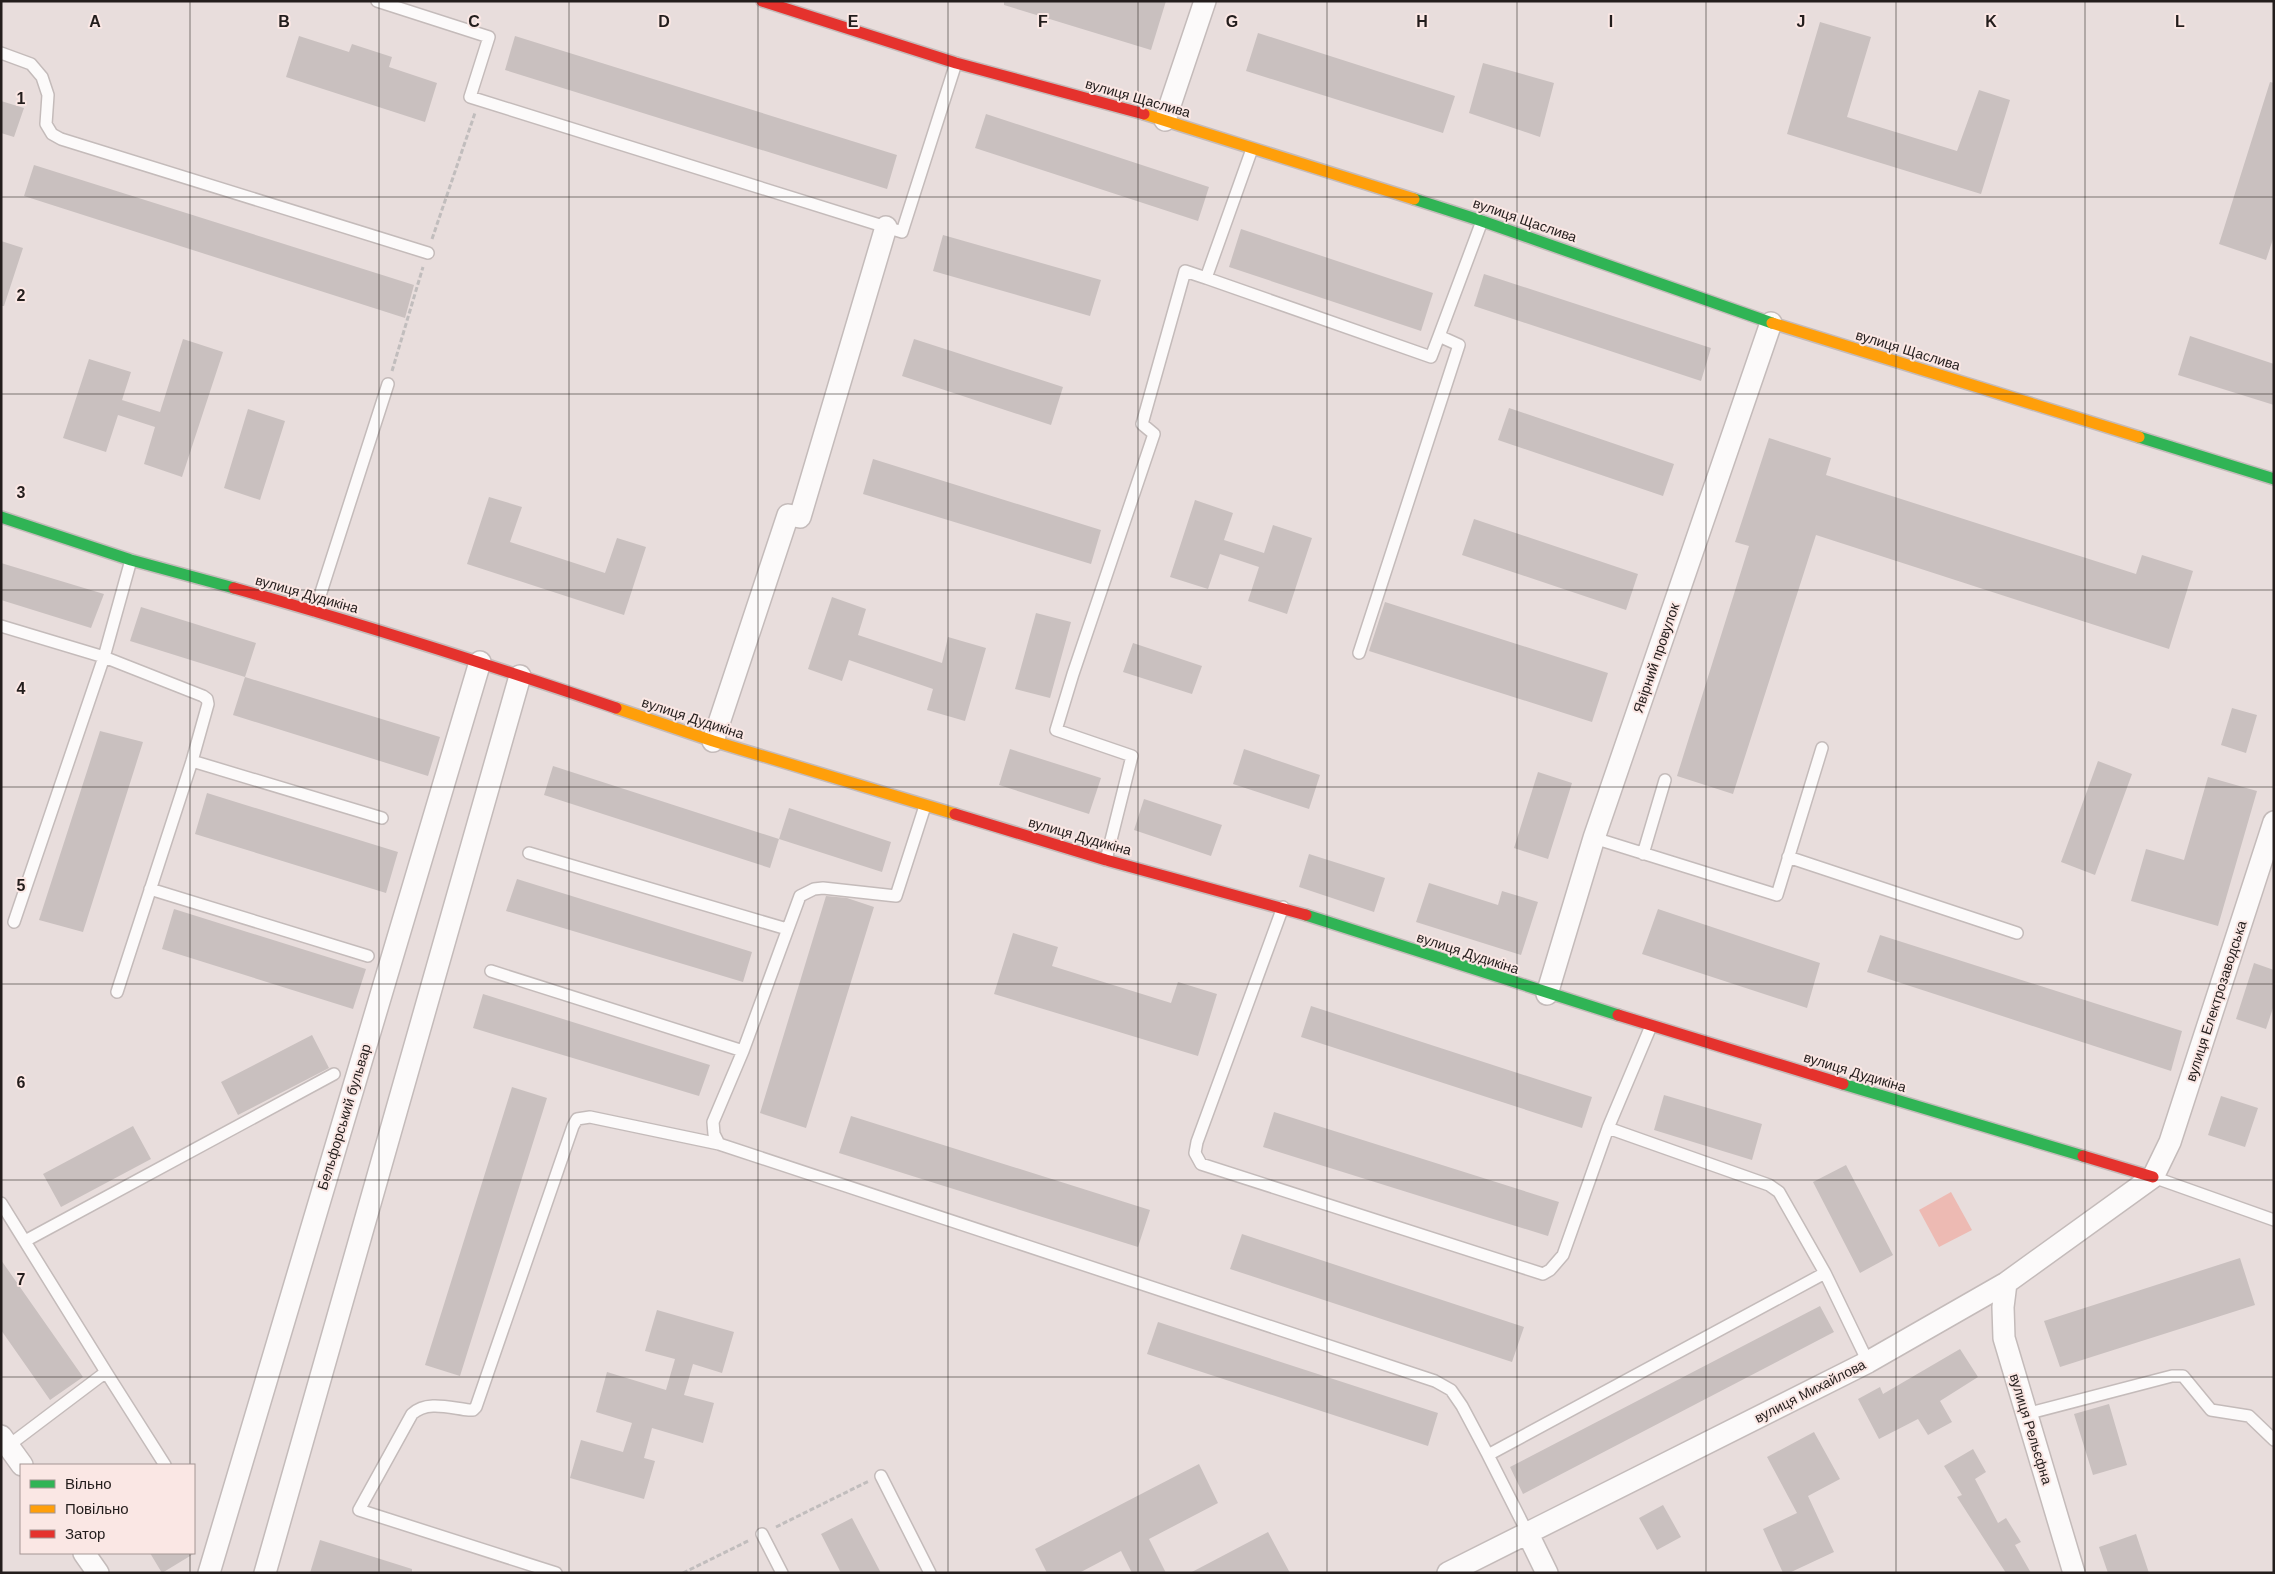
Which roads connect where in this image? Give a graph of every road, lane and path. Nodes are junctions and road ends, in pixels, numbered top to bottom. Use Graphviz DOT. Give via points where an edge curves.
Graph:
graph roads {
  1 [pos="377,1"];
  2 [pos="762,1"];
  3 [pos="1205,1"];
  4 [pos="1,53"];
  5 [pos="956,63"];
  6 [pos="1166,120"];
  7 [pos="1252,149"];
  8 [pos="1482,221"];
  9 [pos="886,227"];
  10 [pos="428,253"];
  11 [pos="1206,278"];
  12 [pos="1771,323"];
  13 [pos="1439,336"];
  14 [pos="388,384"];
  15 [pos="2274,479"];
  16 [pos="1,518"];
  17 [pos="131,560"];
  18 [pos="315,611"];
  19 [pos="1,626"];
  20 [pos="1359,653"];
  21 [pos="104,657"];
  22 [pos="480,662"];
  23 [pos="520,676"];
  24 [pos="713,741"];
  25 [pos="1822,748"];
  26 [pos="192,761"];
  27 [pos="1665,780"];
  28 [pos="925,806"];
  29 [pos="382,818"];
  30 [pos="2274,822"];
  31 [pos="1594,838"];
  32 [pos="529,853"];
  33 [pos="1643,854"];
  34 [pos="1788,857"];
  35 [pos="1106,860"];
  36 [pos="150,889"];
  37 [pos="1283,907"];
  38 [pos="14,922"];
  39 [pos="787,929"];
  40 [pos="2016,933"];
  41 [pos="368,956"];
  42 [pos="491,971"];
  43 [pos="117,992"];
  44 [pos="1547,994"];
  45 [pos="1651,1026"];
  46 [pos="743,1051"];
  47 [pos="334,1074"];
  48 [pos="1608,1128"];
  49 [pos="719,1144"];
  50 [pos="2153,1177"];
  51 [pos="1,1203"];
  52 [pos="2274,1220"];
  53 [pos="25,1241"];
  54 [pos="1825,1273"];
  55 [pos="2006,1283"];
  56 [pos="1868,1362"];
  57 [pos="106,1372"];
  58 [pos="2026,1414"];
  59 [pos="2274,1440"];
  60 [pos="5,1441"];
  61 [pos="1488,1456"];
  62 [pos="21,1464"];
  63 [pos="164,1464"];
  64 [pos="881,1476"];
  65 [pos="1527,1532"];
  66 [pos="762,1534"];
  67 [pos="85,1554"];
  68 [pos="98,1573"];
  69 [pos="209,1573"];
  70 [pos="266,1573"];
  71 [pos="556,1573"];
  72 [pos="683,1573"];
  73 [pos="782,1573"];
  74 [pos="930,1573"];
  75 [pos="1448,1573"];
  76 [pos="1547,1573"];
  77 [pos="2074,1573"];
  1 -- 9 [label="lane" via="488,37 470,97"];
  2 -- 5 [label="street, вулиця Щаслива"];
  3 -- 6 [label="street"];
  4 -- 10 [label="lane" via="31,64 42,77 48,95 46,124 61,140"];
  5 -- 6 [label="street, вулиця Щаслива"];
  5 -- 9 [label="lane" via="902,232"];
  6 -- 7 [label="street, вулиця Щаслива"];
  7 -- 8 [label="street, вулиця Щаслива"];
  7 -- 11 [label="lane"];
  8 -- 12 [label="street, вулиця Щаслива"];
  8 -- 13 [label="lane"];
  9 -- 24 [label="street" via="800,517 788,515"];
  11 -- 13 [label="lane" via="1432,357"];
  11 -- 35 [label="lane" via="1185,271 1142,424 1154,434 1056,730 1132,756"];
  12 -- 15 [label="street, вулиця Щаслива"];
  12 -- 31 [label="street, Явірний провулок"];
  13 -- 20 [label="lane" via="1459,345"];
  14 -- 18 [label="lane"];
  16 -- 17 [label="street, вулиця Дудикіна"];
  17 -- 18 [label="street, вулиця Дудикіна"];
  17 -- 21 [label="lane"];
  18 -- 22 [label="street, вулиця Дудикіна"];
  19 -- 21 [label="lane"];
  21 -- 26 [label="lane" via="207,699"];
  21 -- 38 [label="lane"];
  22 -- 23 [label="street, вулиця Дудикіна"];
  22 -- 69 [label="street, Бельфорський бульвар"];
  23 -- 24 [label="street, вулиця Дудикіна"];
  23 -- 70 [label="street"];
  24 -- 28 [label="street, вулиця Дудикіна"];
  25 -- 34 [label="lane"];
  26 -- 29 [label="lane"];
  26 -- 36 [label="lane"];
  27 -- 33 [label="lane"];
  28 -- 35 [label="street, вулиця Дудикіна"];
  28 -- 39 [label="lane" via="896,896 814,889 800,896"];
  30 -- 50 [label="street, вулиця Електрозаводська" via="2170,1142"];
  31 -- 33 [label="lane"];
  31 -- 44 [label="street, Явірний провулок"];
  32 -- 39 [label="lane"];
  33 -- 34 [label="lane" via="1776,895"];
  34 -- 40 [label="lane"];
  35 -- 37 [label="street, вулиця Дудикіна"];
  36 -- 41 [label="lane"];
  36 -- 43 [label="lane"];
  37 -- 44 [label="street, вулиця Дудикіна"];
  37 -- 48 [label="lane" via="1197,1142 1195,1153 1201,1164 1543,1274 1563,1255"];
  39 -- 46 [label="lane"];
  42 -- 46 [label="lane"];
  44 -- 45 [label="street, вулиця Дудикіна"];
  45 -- 48 [label="lane"];
  45 -- 50 [label="street, вулиця Дудикіна"];
  46 -- 49 [label="lane" via="713,1122"];
  47 -- 53 [label="lane"];
  48 -- 54 [label="lane" via="1769,1185 1780,1192"];
  49 -- 61 [label="lane" via="1435,1381 1451,1390"];
  49 -- 71 [label="lane" via="590,1117 577,1119 476,1407 473,1410 425,1405 418,1408 359,1510"];
  50 -- 52 [label="lane"];
  50 -- 55 [label="street, вулиця Михайлова"];
  51 -- 53 [label="lane"];
  53 -- 57 [label="lane"];
  54 -- 56 [label="lane"];
  54 -- 61 [label="lane"];
  55 -- 56 [label="street, вулиця Михайлова"];
  55 -- 58 [label="street, вулиця Рельєфна" via="2004,1338"];
  56 -- 65 [label="street, вулиця Михайлова"];
  57 -- 60 [label="lane"];
  57 -- 63 [label="lane"];
  58 -- 59 [label="lane" via="2172,1376 2183,1376 2211,1410 2249,1416"];
  58 -- 77 [label="street, вулиця Рельєфна"];
  60 -- 62 [label="street"];
  61 -- 65 [label="lane"];
  64 -- 66 [label="path"];
  64 -- 74 [label="lane"];
  65 -- 75 [label="street, вулиця Михайлова"];
  65 -- 76 [label="street"];
  66 -- 72 [label="path"];
  66 -- 73 [label="lane"];
  67 -- 68 [label="street"];
}
